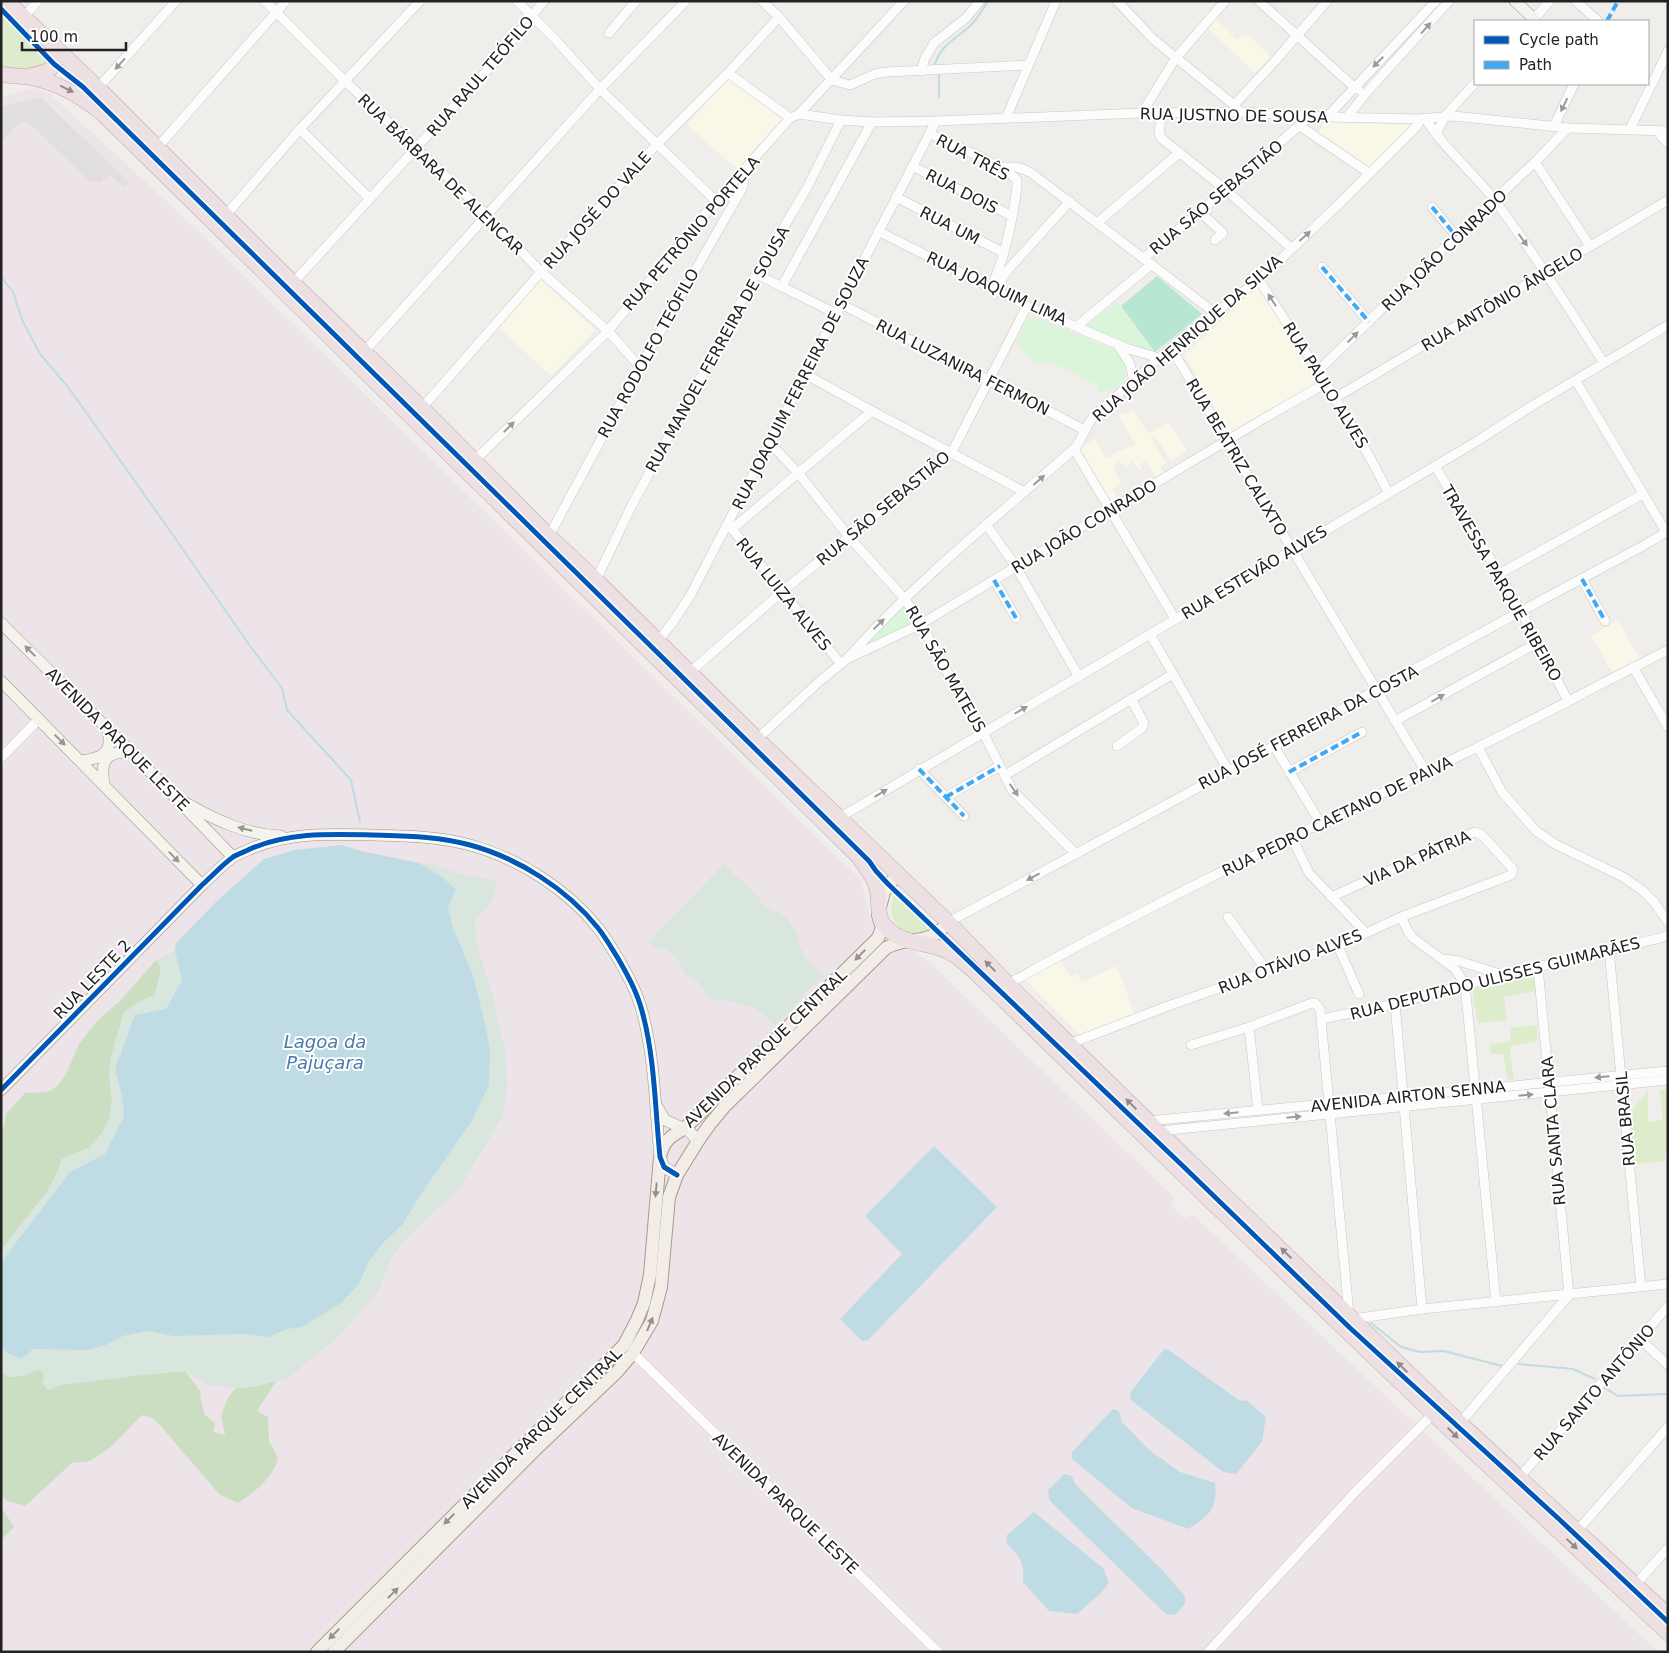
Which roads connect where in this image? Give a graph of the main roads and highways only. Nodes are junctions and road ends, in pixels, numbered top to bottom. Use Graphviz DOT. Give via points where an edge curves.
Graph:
graph roads {
  1 [pos="7,1"];
  2 [pos="52,46"];
  3 [pos="2,75"];
  4 [pos="27,77"];
  5 [pos="901,877"];
  6 [pos="878,916"];
  7 [pos="948,922"];
  8 [pos="911,940"];
  9 [pos="1668,1615"];
  10 [pos="1668,1633"];
  11 [pos="316,1652"];
  12 [pos="334,1652"];
  1 -- 2 [label="highway"];
  2 -- 4 [label="highway" via="56,59 51,68"];
  2 -- 5 [label="highway" via="549,536"];
  3 -- 4 [label="highway"];
  4 -- 6 [label="highway, one-way" via="65,88 102,113 792,790 868,870 877,889"];
  5 -- 6 [label="main road, AVENIDA PARQUE CENTRAL" via="893,880 884,892"];
  5 -- 7 [label="highway"];
  6 -- 8 [label="highway" via="891,932"];
  6 -- 11 [label="main road, AVENIDA PARQUE CENTRAL, one-way" via="882,928 878,938 684,1129 665,1142 660,1157 650,1275 641,1312 624,1345"];
  7 -- 8 [label="main road, AVENIDA PARQUE CENTRAL" via="935,936"];
  9 -- 7 [label="highway, one-way" via="1460,1423 1069,1044"];
  8 -- 10 [label="highway, one-way" via="944,949 976,973 1433,1414"];
  12 -- 8 [label="main road, AVENIDA PARQUE CENTRAL, one-way" via="634,1353 652,1320 661,1287 669,1196 677,1175 698,1141 726,1106 886,948"];
}
